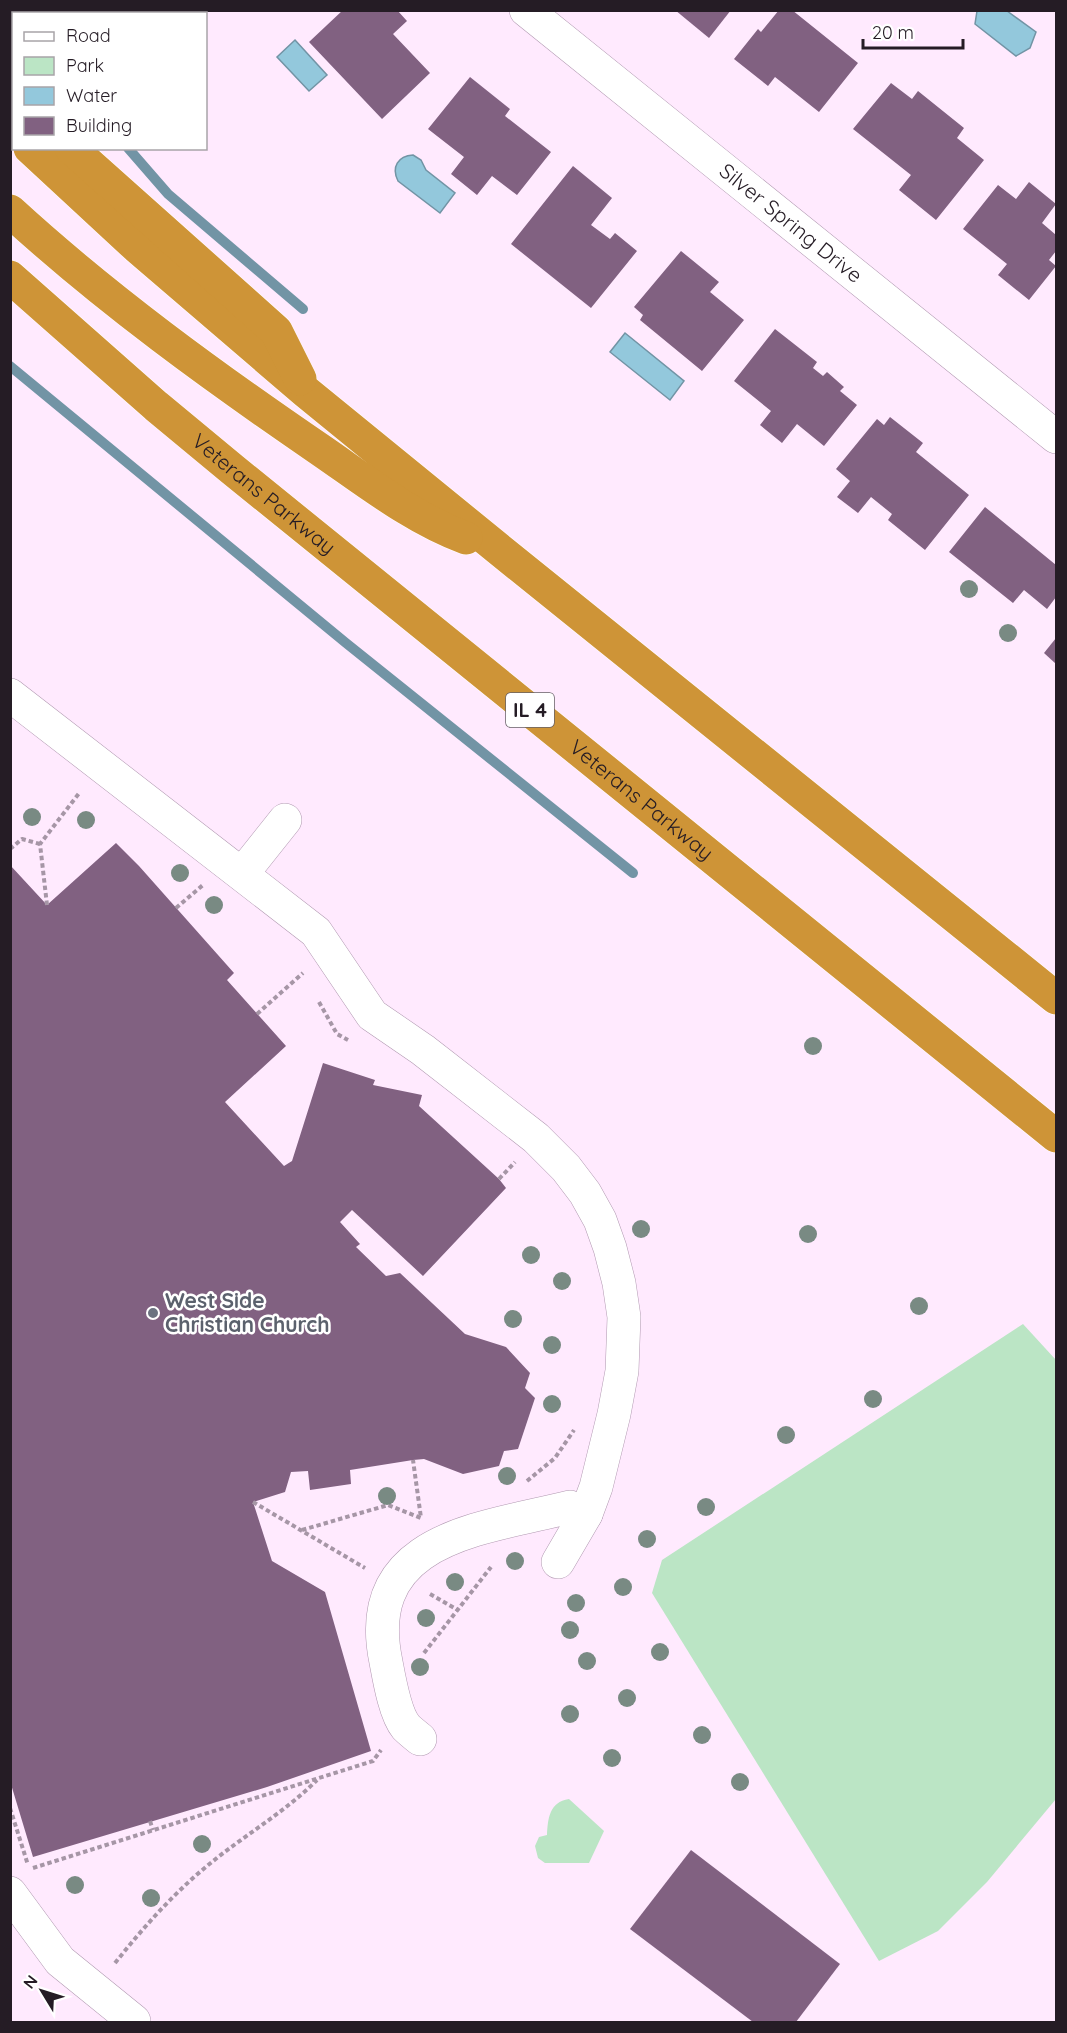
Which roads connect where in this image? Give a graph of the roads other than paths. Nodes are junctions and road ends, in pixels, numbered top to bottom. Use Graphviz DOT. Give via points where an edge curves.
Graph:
graph roads {
  1 [pos="526,10"];
  2 [pos="32,150"];
  3 [pos="73,150"];
  4 [pos="10,212"];
  5 [pos="10,277"];
  6 [pos="306,392"];
  7 [pos="1056,437"];
  8 [pos="501,551"];
  9 [pos="10,695"];
  10 [pos="285,820"];
  11 [pos="242,874"];
  12 [pos="1056,998"];
  13 [pos="1056,1136"];
  14 [pos="586,1514"];
  15 [pos="558,1562"];
  16 [pos="420,1738"];
  17 [pos="24,1879"];
  18 [pos="134,2020"];
  1 -- 7 [label="street, Silver Spring Drive"];
  2 -- 6 [label="highway" via="137,247"];
  3 -- 6 [label="highway" via="276,331"];
  4 -- 8 [label="highway" via="202,366 305,440 446,531"];
  5 -- 13 [label="highway, Veterans Parkway / IL 4" via="232,470"];
  6 -- 8 [label="highway"];
  8 -- 12 [label="highway"];
  9 -- 11 [label="street"];
  10 -- 11 [label="street"];
  11 -- 14 [label="street" via="316,932 372,1016 423,1050 536,1138 566,1168 600,1220 619,1283 624,1317 622,1371 600,1476"];
  14 -- 15 [label="street"];
  14 -- 16 [label="street" via="570,1507 457,1536 430,1547 402,1571 390,1589 382,1637 401,1718"];
  17 -- 18 [label="street" via="60,1961"];
}
